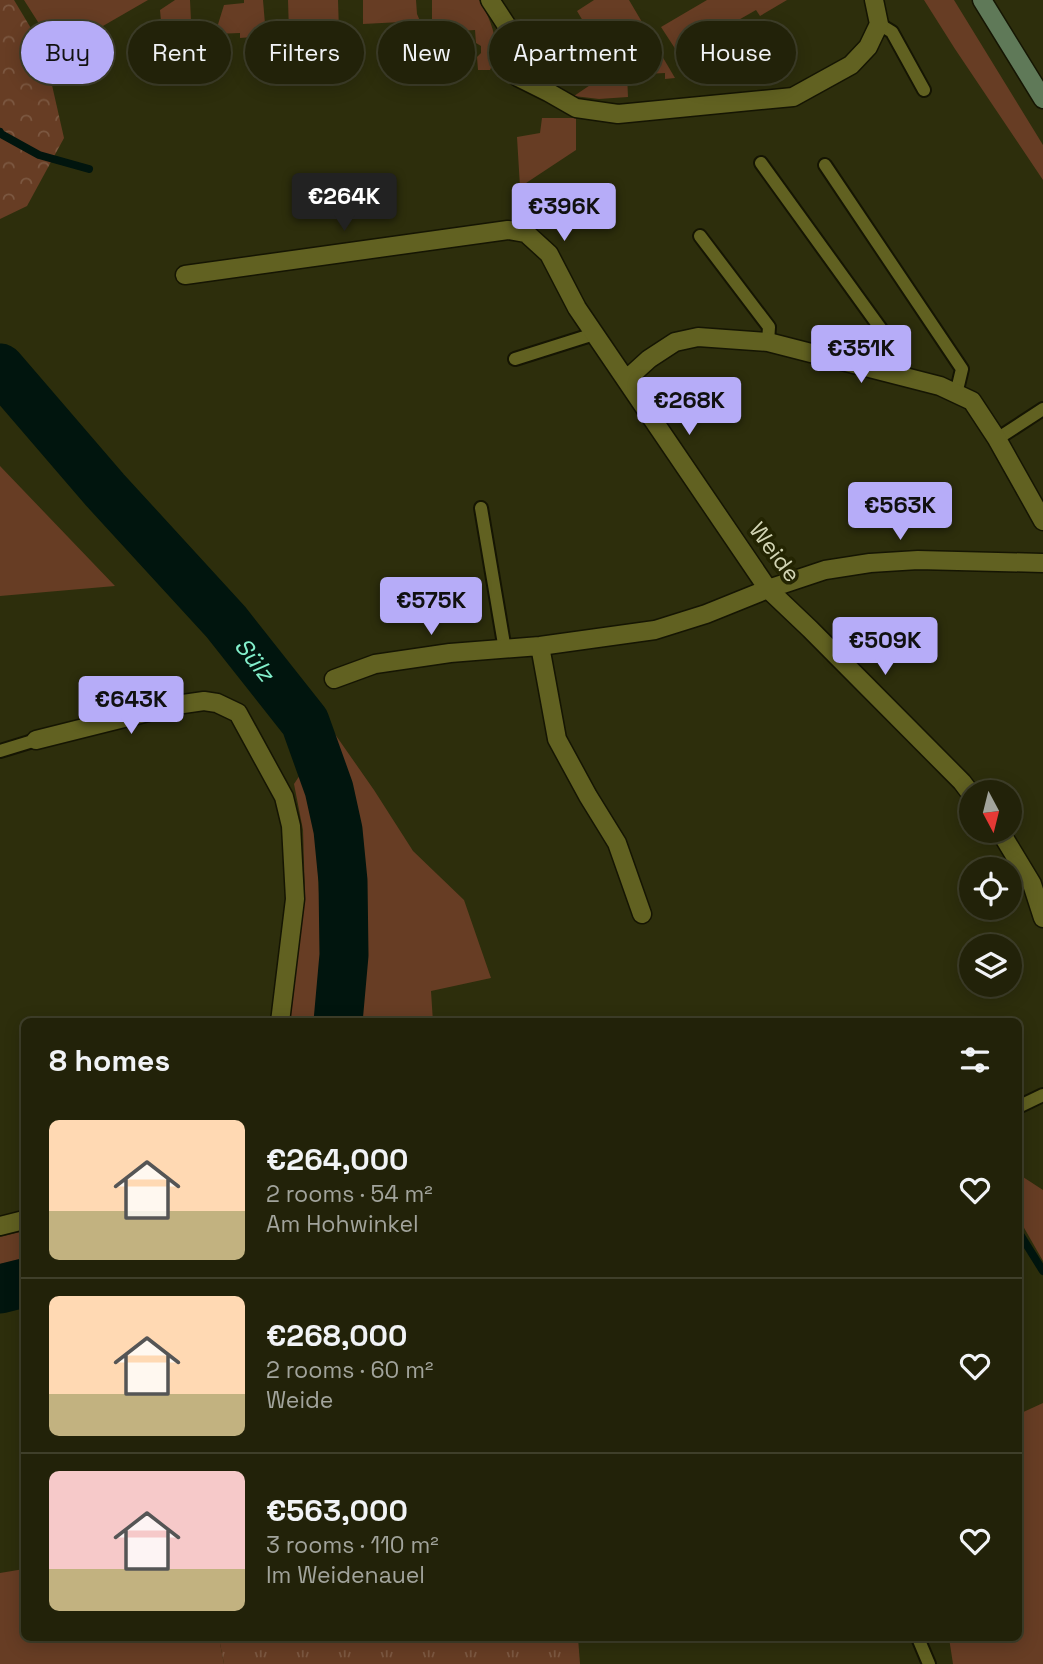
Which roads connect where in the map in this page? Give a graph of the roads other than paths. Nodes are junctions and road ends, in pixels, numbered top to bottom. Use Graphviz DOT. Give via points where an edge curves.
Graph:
graph roads {
  1 [pos="490,0"];
  2 [pos="874,0"];
  3 [pos="982,0"];
  4 [pos="879,24"];
  5 [pos="924,90"];
  6 [pos="1043,99"];
  7 [pos="761,163"];
  8 [pos="825,165"];
  9 [pos="701,236"];
  10 [pos="185,275"];
  11 [pos="594,334"];
  12 [pos="768,342"];
  13 [pos="515,359"];
  14 [pos="905,376"];
  15 [pos="626,379"];
  16 [pos="956,394"];
  17 [pos="1043,409"];
  18 [pos="997,439"];
  19 [pos="481,508"];
  20 [pos="1043,521"];
  21 [pos="1043,563"];
  22 [pos="768,589"];
  23 [pos="540,646"];
  24 [pos="505,650"];
  25 [pos="334,679"];
  26 [pos="36,740"];
  27 [pos="0,751"];
  28 [pos="960,780"];
  29 [pos="1008,844"];
  30 [pos="642,914"];
  31 [pos="1043,918"];
  32 [pos="280,1018"];
  33 [pos="1043,1095"];
  34 [pos="1022,1105"];
  35 [pos="21,1221"];
  36 [pos="0,1226"];
  37 [pos="919,1641"];
  38 [pos="929,1664"];
  1 -- 4 [label="street" via="513,35 518,77 576,108 618,114 793,97 851,65 869,47"];
  2 -- 4 [label="street"];
  3 -- 6 [label="main road"];
  4 -- 5 [label="lane" via="892,32"];
  7 -- 14 [label="lane" via="891,343"];
  8 -- 16 [label="lane" via="962,369"];
  9 -- 12 [label="lane" via="769,327"];
  10 -- 11 [label="street, Weide" via="508,230 526,233 549,254"];
  11 -- 13 [label="lane"];
  11 -- 15 [label="street, Weide"];
  12 -- 14 [label="street"];
  12 -- 15 [label="street" via="698,337 675,342"];
  14 -- 16 [label="street"];
  15 -- 22 [label="street, Weide"];
  16 -- 18 [label="street" via="972,401"];
  17 -- 18 [label="lane"];
  18 -- 20 [label="street"];
  19 -- 24 [label="lane"];
  21 -- 22 [label="street" via="870,563 825,570"];
  22 -- 23 [label="street" via="655,630"];
  22 -- 28 [label="street, Weide"];
  23 -- 24 [label="street"];
  23 -- 30 [label="street" via="556,740 617,843"];
  24 -- 25 [label="street" via="375,664"];
  26 -- 27 [label="lane"];
  26 -- 32 [label="street" via="204,701 238,713 284,797 291,826 295,899"];
  29 -- 31 [label="street" via="1032,884"];
  33 -- 34 [label="lane"];
  35 -- 36 [label="street"];
  37 -- 38 [label="lane"];
}
